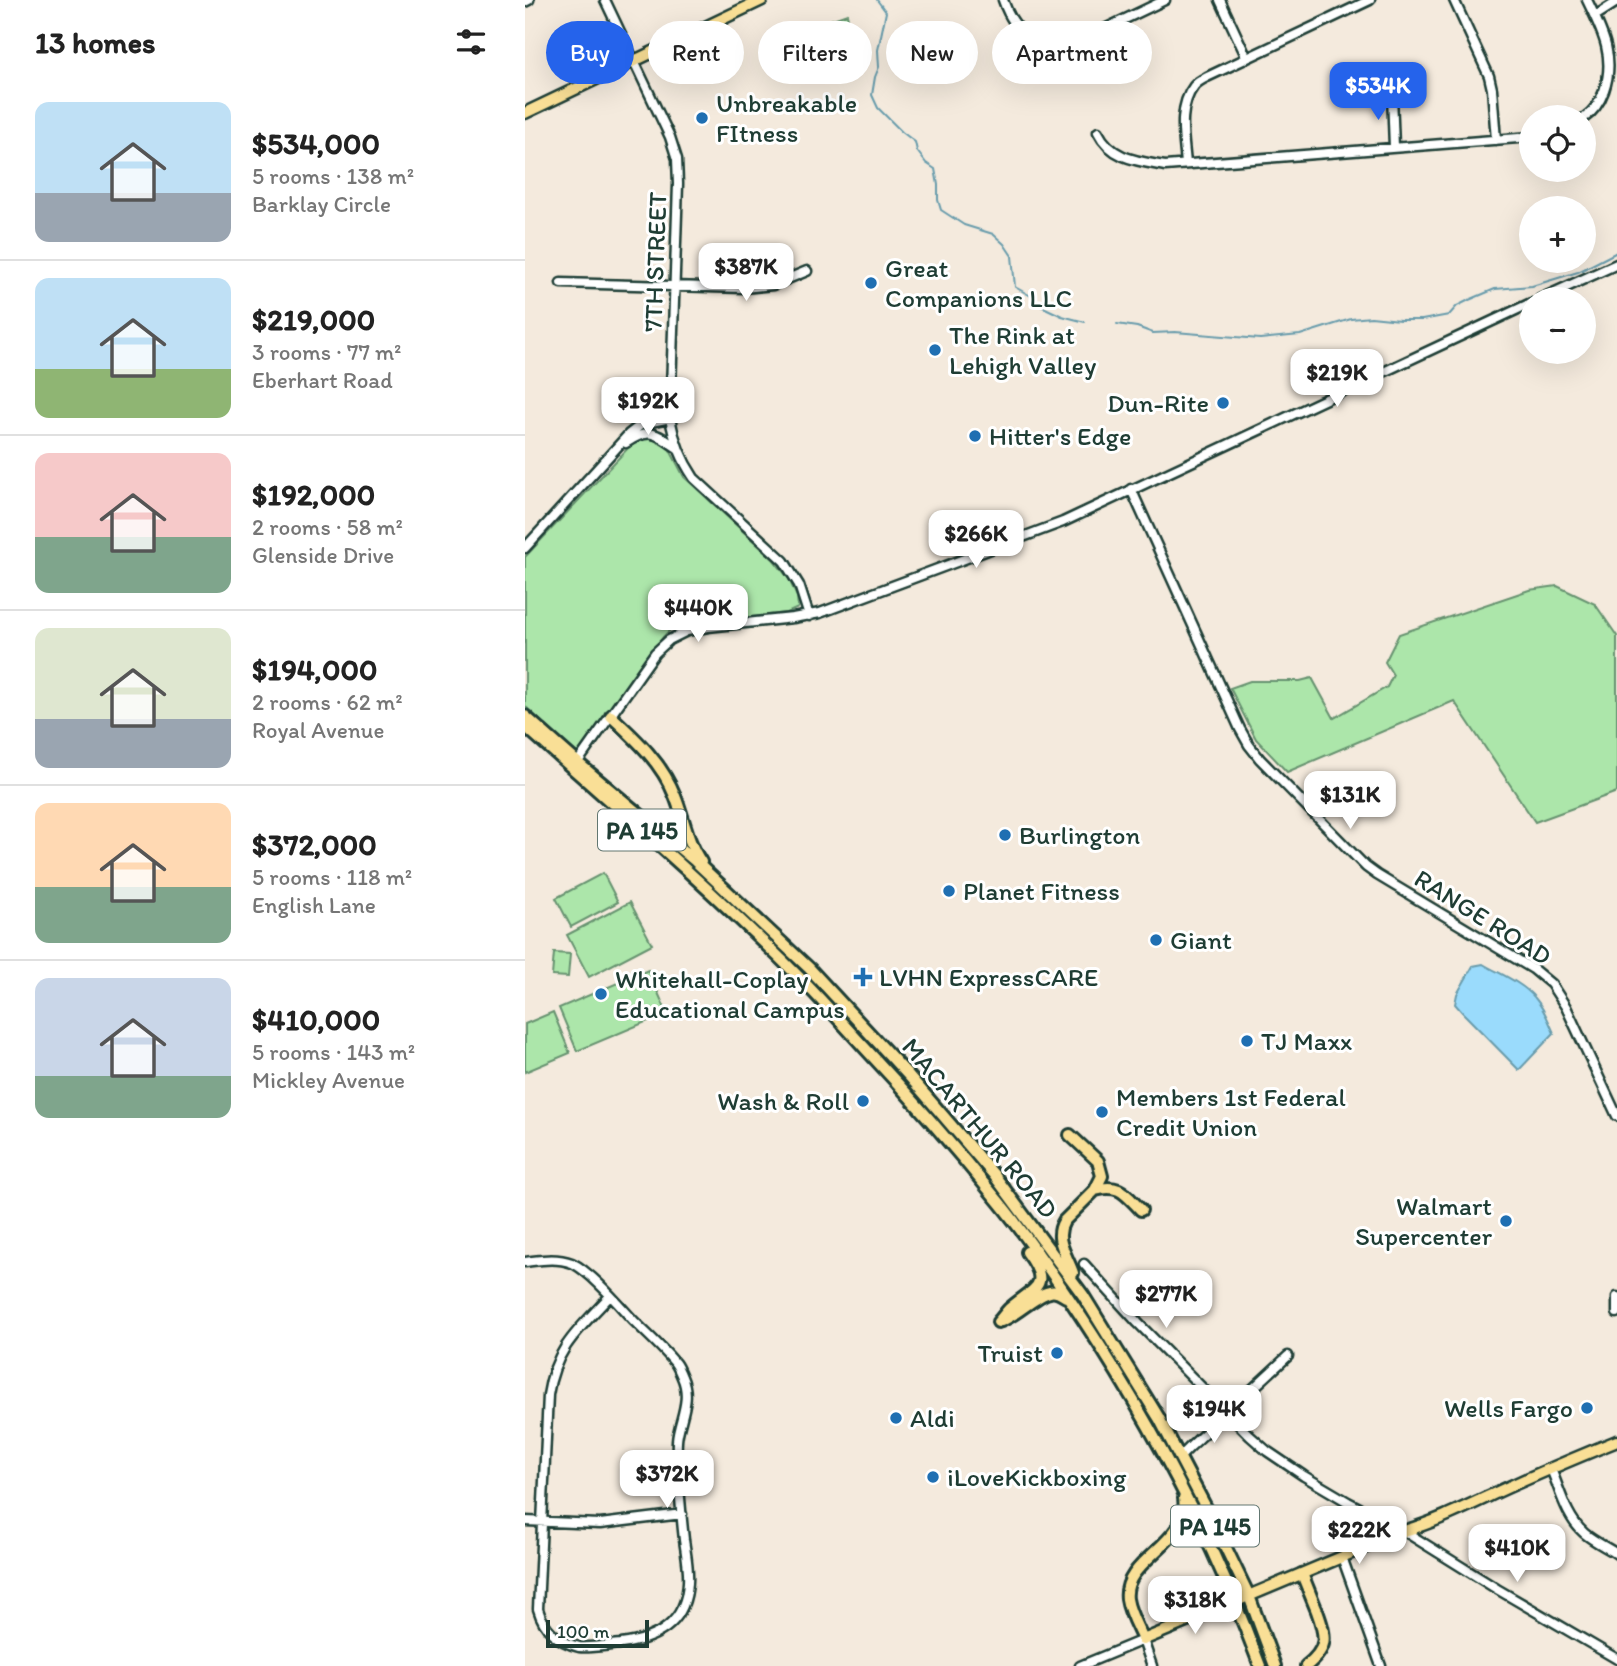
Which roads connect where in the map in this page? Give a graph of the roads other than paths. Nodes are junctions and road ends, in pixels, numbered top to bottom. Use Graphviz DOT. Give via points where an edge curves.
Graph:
graph roads {
  1 [pos="605,0"];
  2 [pos="762,0"];
  3 [pos="1003,0"];
  4 [pos="1165,0"];
  5 [pos="1220,0"];
  6 [pos="1370,0"];
  7 [pos="1454,0"];
  8 [pos="1587,0"];
  9 [pos="1617,2"];
  10 [pos="1595,16"];
  11 [pos="615,21"];
  12 [pos="1012,21"];
  13 [pos="1121,21"];
  14 [pos="1247,58"];
  15 [pos="634,61"];
  16 [pos="586,84"];
  17 [pos="1392,96"];
  18 [pos="1596,106"];
  19 [pos="525,113"];
  20 [pos="1098,132"];
  21 [pos="1519,138"];
  22 [pos="1496,139"];
  23 [pos="1394,148"];
  24 [pos="1186,164"];
  25 [pos="1617,264"];
  26 [pos="807,271"];
  27 [pos="561,283"];
  28 [pos="675,287"];
  29 [pos="1566,287"];
  30 [pos="1519,309"];
  31 [pos="670,418"];
  32 [pos="619,445"];
  33 [pos="677,449"];
  34 [pos="1131,489"];
  35 [pos="525,548"];
  36 [pos="809,615"];
  37 [pos="525,716"];
  38 [pos="611,716"];
  39 [pos="525,726"];
  40 [pos="575,766"];
  41 [pos="713,877"];
  42 [pos="1617,1116"];
  43 [pos="1070,1135"];
  44 [pos="1095,1190"];
  45 [pos="1141,1210"];
  46 [pos="1016,1225"];
  47 [pos="525,1262"];
  48 [pos="1084,1264"];
  49 [pos="1075,1282"];
  50 [pos="610,1296"];
  51 [pos="1617,1297"];
  52 [pos="1069,1299"];
  53 [pos="1617,1313"];
  54 [pos="1288,1356"];
  55 [pos="1228,1413"];
  56 [pos="1617,1441"];
  57 [pos="1180,1457"];
  58 [pos="1551,1469"];
  59 [pos="1183,1492"];
  60 [pos="682,1514"];
  61 [pos="525,1521"];
  62 [pos="542,1522"];
  63 [pos="1404,1531"];
  64 [pos="1617,1554"];
  65 [pos="1342,1557"];
  66 [pos="1302,1574"];
  67 [pos="1249,1596"];
  68 [pos="1235,1602"];
  69 [pos="1143,1640"];
  70 [pos="1617,1659"];
  71 [pos="1080,1666"];
  72 [pos="1152,1666"];
  73 [pos="1259,1666"];
  74 [pos="1275,1666"];
  75 [pos="1307,1666"];
  76 [pos="1381,1666"];
  1 -- 11 [label="street, 7TH STREET"];
  2 -- 15 [label="main road"];
  3 -- 12 [label="street"];
  4 -- 13 [label="street"];
  5 -- 14 [label="street"];
  6 -- 14 [label="street"];
  7 -- 22 [label="street" via="1489,76"];
  8 -- 10 [label="street"];
  9 -- 10 [label="street"];
  10 -- 18 [label="street" via="1610,61"];
  14 -- 24 [label="street" via="1194,85 1184,109"];
  15 -- 28 [label="street, 7TH STREET" via="677,159"];
  16 -- 19 [label="main road"];
  17 -- 23 [label="street"];
  20 -- 24 [label="street" via="1111,150 1123,156 1165,166"];
  21 -- 22 [label="street"];
  22 -- 23 [label="street"];
  23 -- 24 [label="street"];
  25 -- 29 [label="street"];
  26 -- 28 [label="street" via="757,288"];
  27 -- 28 [label="street"];
  28 -- 31 [label="street, 7TH STREET"];
  30 -- 34 [label="street"];
  31 -- 32 [label="street" via="642,424"];
  31 -- 33 [label="street, 7TH STREET"];
  32 -- 33 [label="street" via="650,433"];
  32 -- 35 [label="street"];
  33 -- 36 [label="street, 7TH STREET" via="694,478 784,561 799,585"];
  34 -- 36 [label="street" via="1063,522"];
  34 -- 42 [label="street, RANGE ROAD" via="1240,729 1255,752 1366,867 1551,984"];
  36 -- 38 [label="street" via="678,635 655,653"];
  37 -- 40 [label="highway, MACARTHUR ROAD / PA 145"];
  38 -- 40 [label="street"];
  38 -- 41 [label="highway" via="658,764 674,793 695,853"];
  39 -- 40 [label="highway, MACARTHUR ROAD / PA 145"];
  40 -- 41 [label="highway, MACARTHUR ROAD / PA 145"];
  40 -- 46 [label="highway, MACARTHUR ROAD / PA 145" via="809,988 945,1136"];
  41 -- 49 [label="highway, MACARTHUR ROAD / PA 145" via="809,968 909,1076 994,1175"];
  43 -- 44 [label="highway" via="1100,1164 1102,1176"];
  44 -- 45 [label="highway" via="1118,1189"];
  44 -- 49 [label="highway" via="1064,1221 1059,1233"];
  46 -- 52 [label="highway, MACARTHUR ROAD / PA 145"];
  46 -- 52 [label="highway" via="1019,1240 1038,1268 1039,1280 1034,1291 998,1322 1049,1292"];
  47 -- 50 [label="street" via="553,1259 571,1263"];
  48 -- 55 [label="street"];
  49 -- 57 [label="highway, MACARTHUR ROAD / PA 145"];
  50 -- 60 [label="street" via="673,1360 684,1380 686,1400 677,1446"];
  50 -- 62 [label="street" via="576,1332 555,1366 548,1395"];
  51 -- 53 [label="street"];
  52 -- 59 [label="highway, MACARTHUR ROAD / PA 145" via="1127,1390"];
  54 -- 55 [label="street"];
  55 -- 57 [label="street"];
  55 -- 63 [label="street" via="1285,1464"];
  56 -- 58 [label="main road"];
  57 -- 67 [label="highway, MACARTHUR ROAD / PA 145"];
  58 -- 63 [label="main road"];
  58 -- 64 [label="street" via="1577,1526"];
  59 -- 68 [label="highway, MACARTHUR ROAD / PA 145"];
  59 -- 69 [label="highway" via="1182,1521 1128,1586 1128,1604"];
  60 -- 62 [label="street" via="610,1523"];
  60 -- 62 [label="street" via="688,1586 679,1613 650,1638 585,1648 562,1642 541,1617"];
  61 -- 62 [label="street"];
  63 -- 65 [label="main road"];
  63 -- 70 [label="street"];
  65 -- 66 [label="main road"];
  65 -- 76 [label="street"];
  66 -- 67 [label="main road"];
  66 -- 75 [label="highway" via="1325,1638 1319,1654"];
  67 -- 68 [label="main road"];
  67 -- 74 [label="highway, MACARTHUR ROAD / PA 145"];
  68 -- 69 [label="main road"];
  68 -- 73 [label="highway, MACARTHUR ROAD / PA 145"];
  69 -- 71 [label="street"];
  69 -- 72 [label="street"];
}
